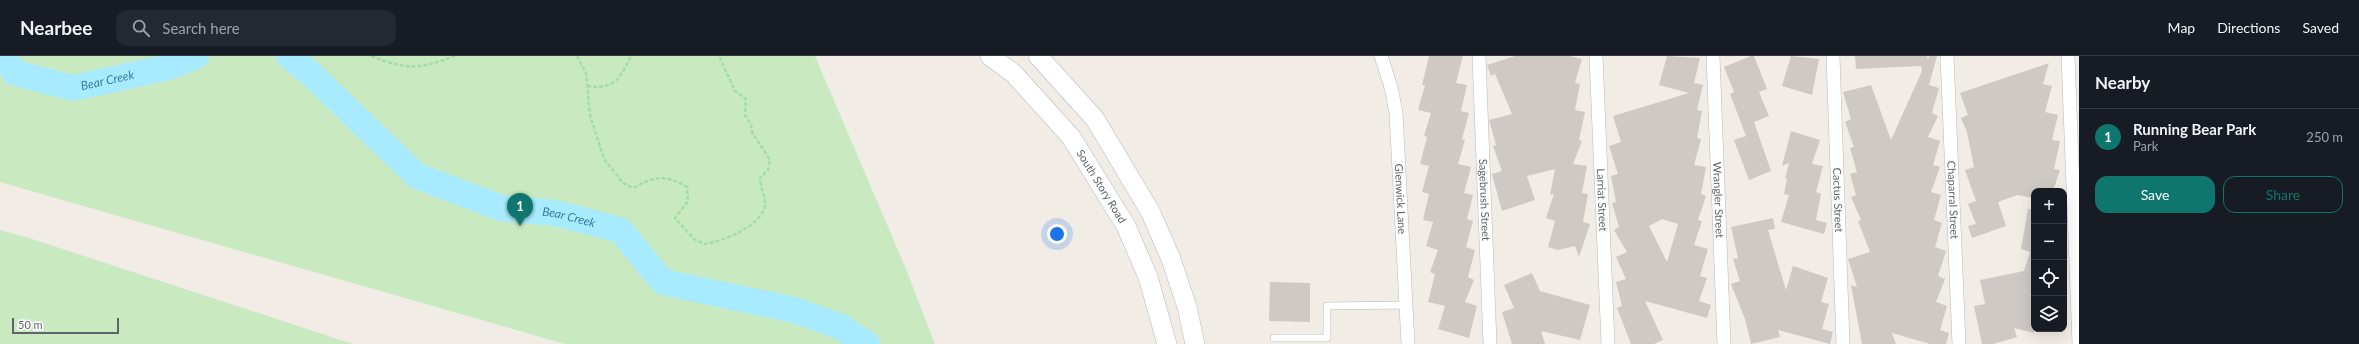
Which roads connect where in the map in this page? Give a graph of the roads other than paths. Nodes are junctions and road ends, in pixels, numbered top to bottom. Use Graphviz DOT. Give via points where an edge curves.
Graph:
graph roads {
  1 [pos="990,56"];
  2 [pos="1038,56"];
  3 [pos="1381,56"];
  4 [pos="1479,56"];
  5 [pos="1596,56"];
  6 [pos="1713,56"];
  7 [pos="1832,56"];
  8 [pos="1947,56"];
  9 [pos="2068,56"];
  10 [pos="1406,305"];
  11 [pos="1274,338"];
  12 [pos="1165,339"];
  13 [pos="1195,339"];
  14 [pos="1408,344"];
  15 [pos="1490,344"];
  16 [pos="1608,344"];
  17 [pos="1724,344"];
  18 [pos="1843,344"];
  19 [pos="1960,344"];
  20 [pos="2079,344"];
  1 -- 12 [label="main road, South Story Road" via="1014,74 1071,137 1126,226 1148,277"];
  2 -- 13 [label="main road" via="1096,119 1151,213 1171,259"];
  3 -- 10 [label="street, Glenwick Lane" via="1396,113"];
  4 -- 15 [label="street, Sagebrush Street"];
  5 -- 16 [label="street, Larriat Street"];
  6 -- 17 [label="street, Wrangler Street"];
  7 -- 18 [label="street, Cactus Street"];
  8 -- 19 [label="street, Chaparral Street"];
  9 -- 20 [label="street"];
  10 -- 11 [label="lane" via="1327,306 1327,338"];
  10 -- 14 [label="street, Glenwick Lane"];
}
